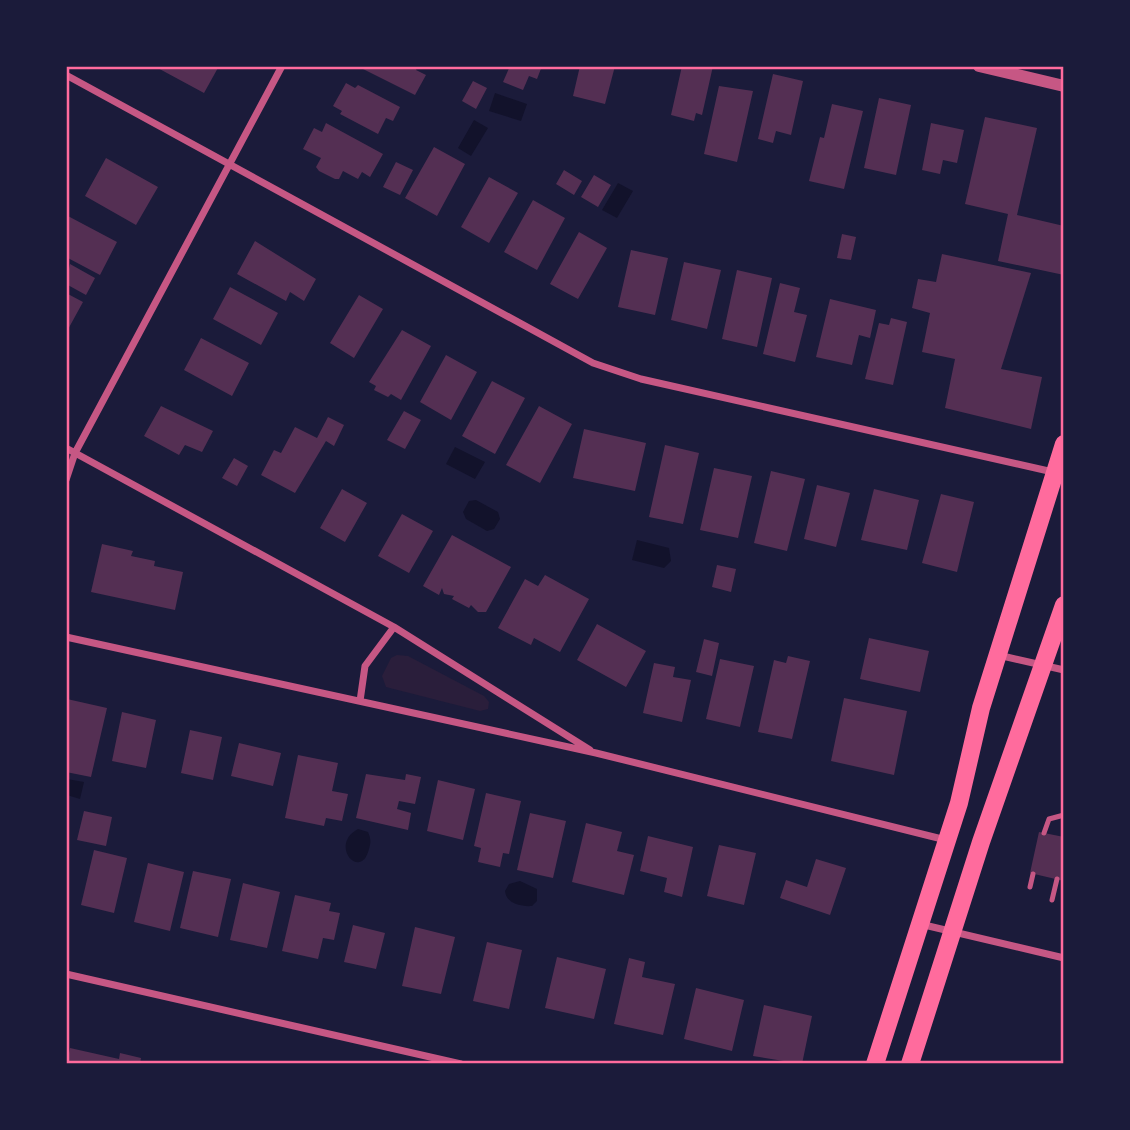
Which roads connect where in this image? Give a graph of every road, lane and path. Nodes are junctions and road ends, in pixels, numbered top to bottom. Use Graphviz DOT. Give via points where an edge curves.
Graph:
graph roads {
  1 [pos="282,66"];
  2 [pos="979,66"];
  3 [pos="66,75"];
  4 [pos="1063,86"];
  5 [pos="229,164"];
  6 [pos="1063,444"];
  7 [pos="66,448"];
  8 [pos="75,453"];
  9 [pos="1054,472"];
  10 [pos="66,480"];
  11 [pos="1063,605"];
  12 [pos="394,627"];
  13 [pos="66,637"];
  14 [pos="997,655"];
  15 [pos="1044,665"];
  16 [pos="1063,670"];
  17 [pos="360,701"];
  18 [pos="596,753"];
  19 [pos="1063,815"];
  20 [pos="1044,833"];
  21 [pos="947,840"];
  22 [pos="1033,874"];
  23 [pos="1057,879"];
  24 [pos="1030,887"];
  25 [pos="1052,900"];
  26 [pos="920,924"];
  27 [pos="952,932"];
  28 [pos="1063,958"];
  29 [pos="66,974"];
  30 [pos="461,1063"];
  31 [pos="875,1063"];
  32 [pos="910,1063"];
  1 -- 5 [label="street"];
  2 -- 4 [label="street"];
  3 -- 5 [label="street"];
  5 -- 8 [label="street"];
  5 -- 9 [label="street" via="593,363 641,379"];
  6 -- 9 [label="main road"];
  7 -- 8 [label="street"];
  8 -- 10 [label="street"];
  8 -- 12 [label="street"];
  9 -- 14 [label="main road"];
  11 -- 15 [label="main road"];
  12 -- 17 [label="street" via="365,666"];
  12 -- 18 [label="street"];
  13 -- 17 [label="street"];
  14 -- 15 [label="street"];
  14 -- 21 [label="main road"];
  15 -- 16 [label="street"];
  15 -- 27 [label="main road"];
  17 -- 18 [label="street"];
  18 -- 21 [label="street"];
  19 -- 20 [label="lane" via="1049,819"];
  21 -- 26 [label="main road"];
  22 -- 24 [label="lane"];
  23 -- 25 [label="lane"];
  26 -- 27 [label="street"];
  26 -- 31 [label="main road"];
  27 -- 28 [label="street"];
  27 -- 32 [label="main road"];
  29 -- 30 [label="street"];
}
